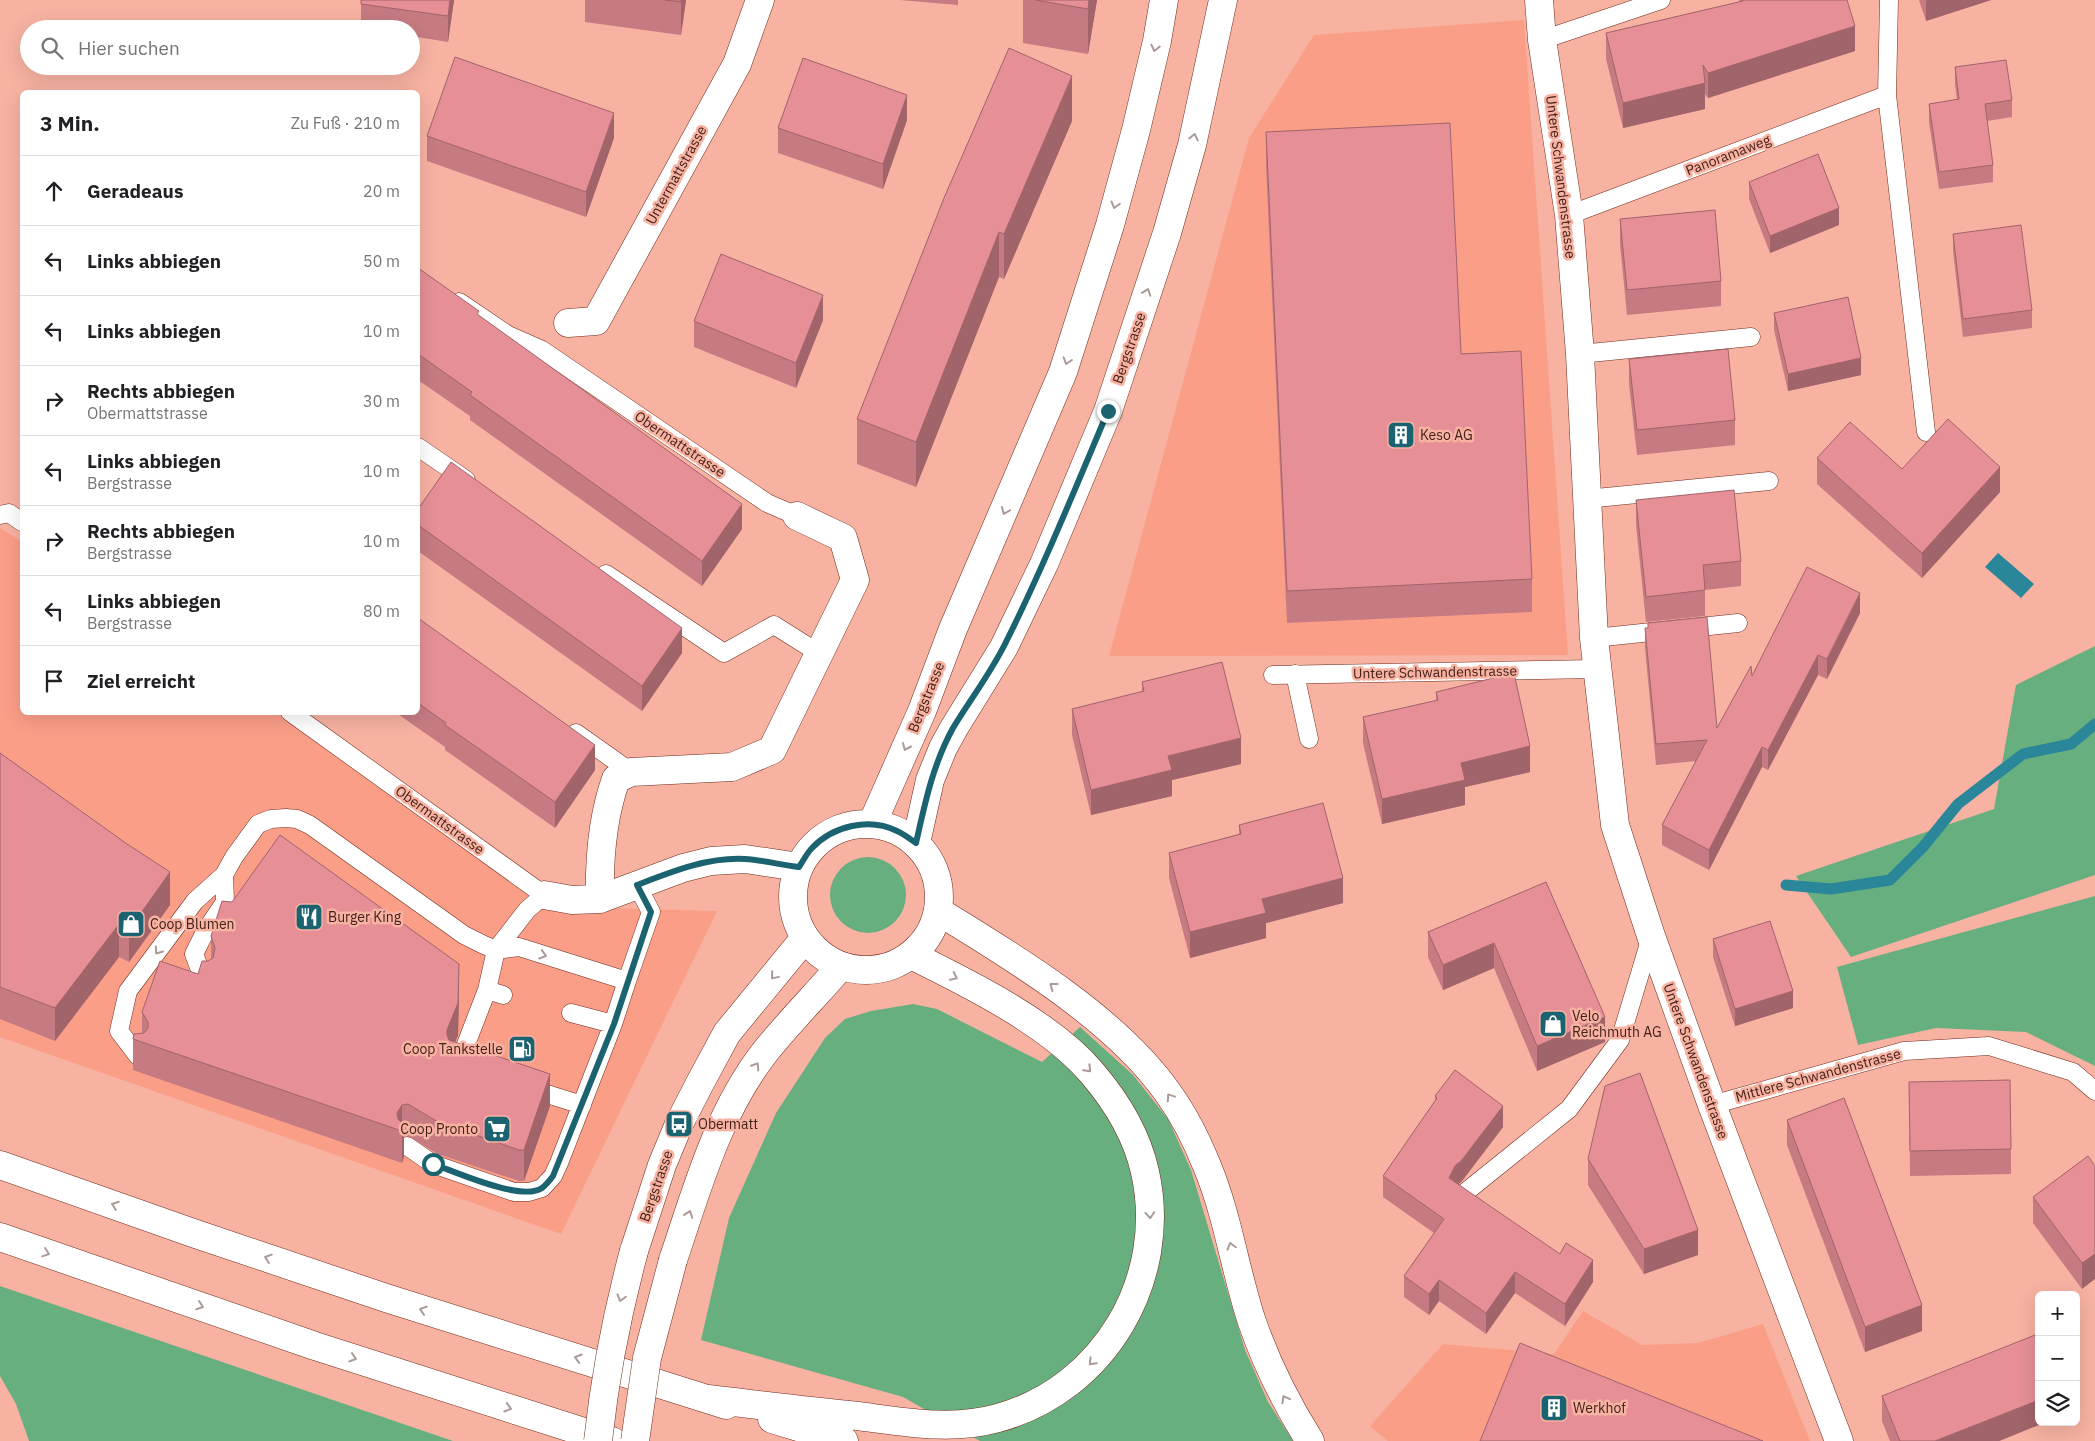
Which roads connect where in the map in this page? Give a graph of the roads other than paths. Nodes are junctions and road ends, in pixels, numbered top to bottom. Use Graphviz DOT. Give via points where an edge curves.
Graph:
graph roads {
  1 [pos="760,0"];
  2 [pos="1164,0"];
  3 [pos="1223,0"];
  4 [pos="1539,0"];
  5 [pos="1661,0"];
  6 [pos="1888,0"];
  7 [pos="1542,40"];
  8 [pos="1886,95"];
  9 [pos="1569,215"];
  10 [pos="442,290"];
  11 [pos="568,323"];
  12 [pos="1751,336"];
  13 [pos="1580,354"];
  14 [pos="1926,432"];
  15 [pos="420,448"];
  16 [pos="1769,480"];
  17 [pos="481,490"];
  18 [pos="1586,499"];
  19 [pos="0,515"];
  20 [pos="797,516"];
  21 [pos="20,521"];
  22 [pos="594,566"];
  23 [pos="1738,623"];
  24 [pos="1594,638"];
  25 [pos="820,654"];
  26 [pos="1596,669"];
  27 [pos="1295,674"];
  28 [pos="1273,675"];
  29 [pos="294,715"];
  30 [pos="560,722"];
  31 [pos="1309,739"];
  32 [pos="631,772"];
  33 [pos="872,824"];
  34 [pos="916,843"];
  35 [pos="799,867"];
  36 [pos="224,875"];
  37 [pos="637,885"];
  38 [pos="544,895"];
  39 [pos="600,899"];
  40 [pos="938,911"];
  41 [pos="1651,936"];
  42 [pos="805,938"];
  43 [pos="496,950"];
  44 [pos="911,955"];
  45 [pos="840,966"];
  46 [pos="627,981"];
  47 [pos="206,983"];
  48 [pos="571,1013"];
  49 [pos="614,1024"];
  50 [pos="138,1056"];
  51 [pos="474,1070"];
  52 [pos="510,1082"];
  53 [pos="2095,1091"];
  54 [pos="582,1105"];
  55 [pos="1712,1105"];
  56 [pos="407,1146"];
  57 [pos="0,1165"];
  58 [pos="1462,1196"];
  59 [pos="0,1237"];
  60 [pos="708,1399"];
  61 [pos="598,1441"];
  62 [pos="612,1441"];
  63 [pos="635,1441"];
  64 [pos="844,1441"];
  65 [pos="1310,1441"];
  66 [pos="1839,1441"];
  1 -- 11 [label="main road, Untermattstrasse" via="737,64 596,321"];
  2 -- 33 [label="main road, Bergstrasse, one-way" via="1136,130 1110,225 1063,372"];
  34 -- 3 [label="main road, Bergstrasse, one-way" via="930,780 943,748 1004,646 1044,564 1108,411 1167,234 1192,145"];
  4 -- 7 [label="main road, Untere Schwandenstrasse"];
  5 -- 7 [label="lane"];
  6 -- 8 [label="lane"];
  7 -- 9 [label="main road, Untere Schwandenstrasse"];
  8 -- 9 [label="lane, Panoramaweg"];
  8 -- 14 [label="lane"];
  9 -- 13 [label="main road, Untere Schwandenstrasse"];
  10 -- 20 [label="lane, Obermattstrasse" via="508,335 542,350 767,503"];
  12 -- 13 [label="lane"];
  13 -- 18 [label="main road, Untere Schwandenstrasse"];
  15 -- 17 [label="lane"];
  16 -- 18 [label="lane"];
  18 -- 24 [label="main road, Untere Schwandenstrasse"];
  19 -- 21 [label="lane" via="9,513"];
  20 -- 25 [label="main road, Obermattstrasse" via="843,538 855,580"];
  22 -- 25 [label="lane" via="724,654 774,625"];
  23 -- 24 [label="lane"];
  24 -- 26 [label="main road, Untere Schwandenstrasse"];
  25 -- 32 [label="main road, Obermattstrasse" via="772,750 732,767"];
  26 -- 27 [label="lane, Untere Schwandenstrasse"];
  26 -- 41 [label="main road, Untere Schwandenstrasse" via="1615,825"];
  27 -- 28 [label="lane, Untere Schwandenstrasse"];
  27 -- 31 [label="lane"];
  29 -- 38 [label="lane, Obermattstrasse"];
  30 -- 32 [label="lane"];
  32 -- 39 [label="main road" via="616,779 609,798 599,861"];
  33 -- 34 [label="main road" via="896,830"];
  33 -- 35 [label="main road" via="849,826 828,834 811,848"];
  34 -- 40 [label="main road" via="931,863 939,886"];
  35 -- 37 [label="main road, Obermattstrasse" via="745,859 711,861"];
  35 -- 42 [label="main road" via="792,891 795,916"];
  36 -- 43 [label="lane" via="258,824 272,820 297,820 310,825 464,934"];
  36 -- 47 [label="lane" via="225,902 194,954"];
  36 -- 50 [label="lane, one-way" via="195,901 128,991 119,1031"];
  37 -- 39 [label="main road, Obermattstrasse"];
  37 -- 46 [label="lane" via="651,912"];
  38 -- 39 [label="main road, Obermattstrasse" via="572,900"];
  38 -- 43 [label="lane" via="527,910"];
  40 -- 44 [label="main road" via="924,943"];
  65 -- 40 [label="main road, one-way" via="1272,1375 1252,1321 1208,1168 1196,1140 1168,1093 1132,1052 1098,1021 1041,977"];
  41 -- 55 [label="main road, Untere Schwandenstrasse"];
  41 -- 58 [label="lane" via="1620,1040 1569,1109"];
  42 -- 45 [label="main road" via="821,955"];
  42 -- 61 [label="main road, Bergstrasse, one-way, bridge" via="727,1033 679,1124 662,1165 615,1324"];
  43 -- 46 [label="lane, one-way" via="519,947"];
  43 -- 51 [label="lane" via="495,992 457,1065"];
  44 -- 45 [label="main road" via="877,970"];
  44 -- 60 [label="main road, one-way" via="969,984 1052,1037 1090,1071 1104,1089 1131,1133 1145,1173 1151,1222 1138,1290 1121,1326 1080,1373 1041,1401 999,1418 963,1424 917,1424"];
  63 -- 45 [label="main road, one-way, bridge" via="647,1358 673,1260 709,1156 736,1098 765,1053"];
  46 -- 49 [label="lane"];
  48 -- 49 [label="lane"];
  49 -- 54 [label="lane"];
  52 -- 54 [label="lane"];
  53 -- 55 [label="lane, Mittlere Schwandenstrasse" via="2073,1072 1989,1046 1904,1051"];
  54 -- 56 [label="lane" via="553,1176 542,1188 529,1192 514,1192 433,1164"];
  55 -- 66 [label="main road, Untere Schwandenstrasse"];
  60 -- 57 [label="main road, one-way" via="386,1298"];
  59 -- 62 [label="main road, one-way" via="315,1346"];
  60 -- 64 [label="main road"];
}
